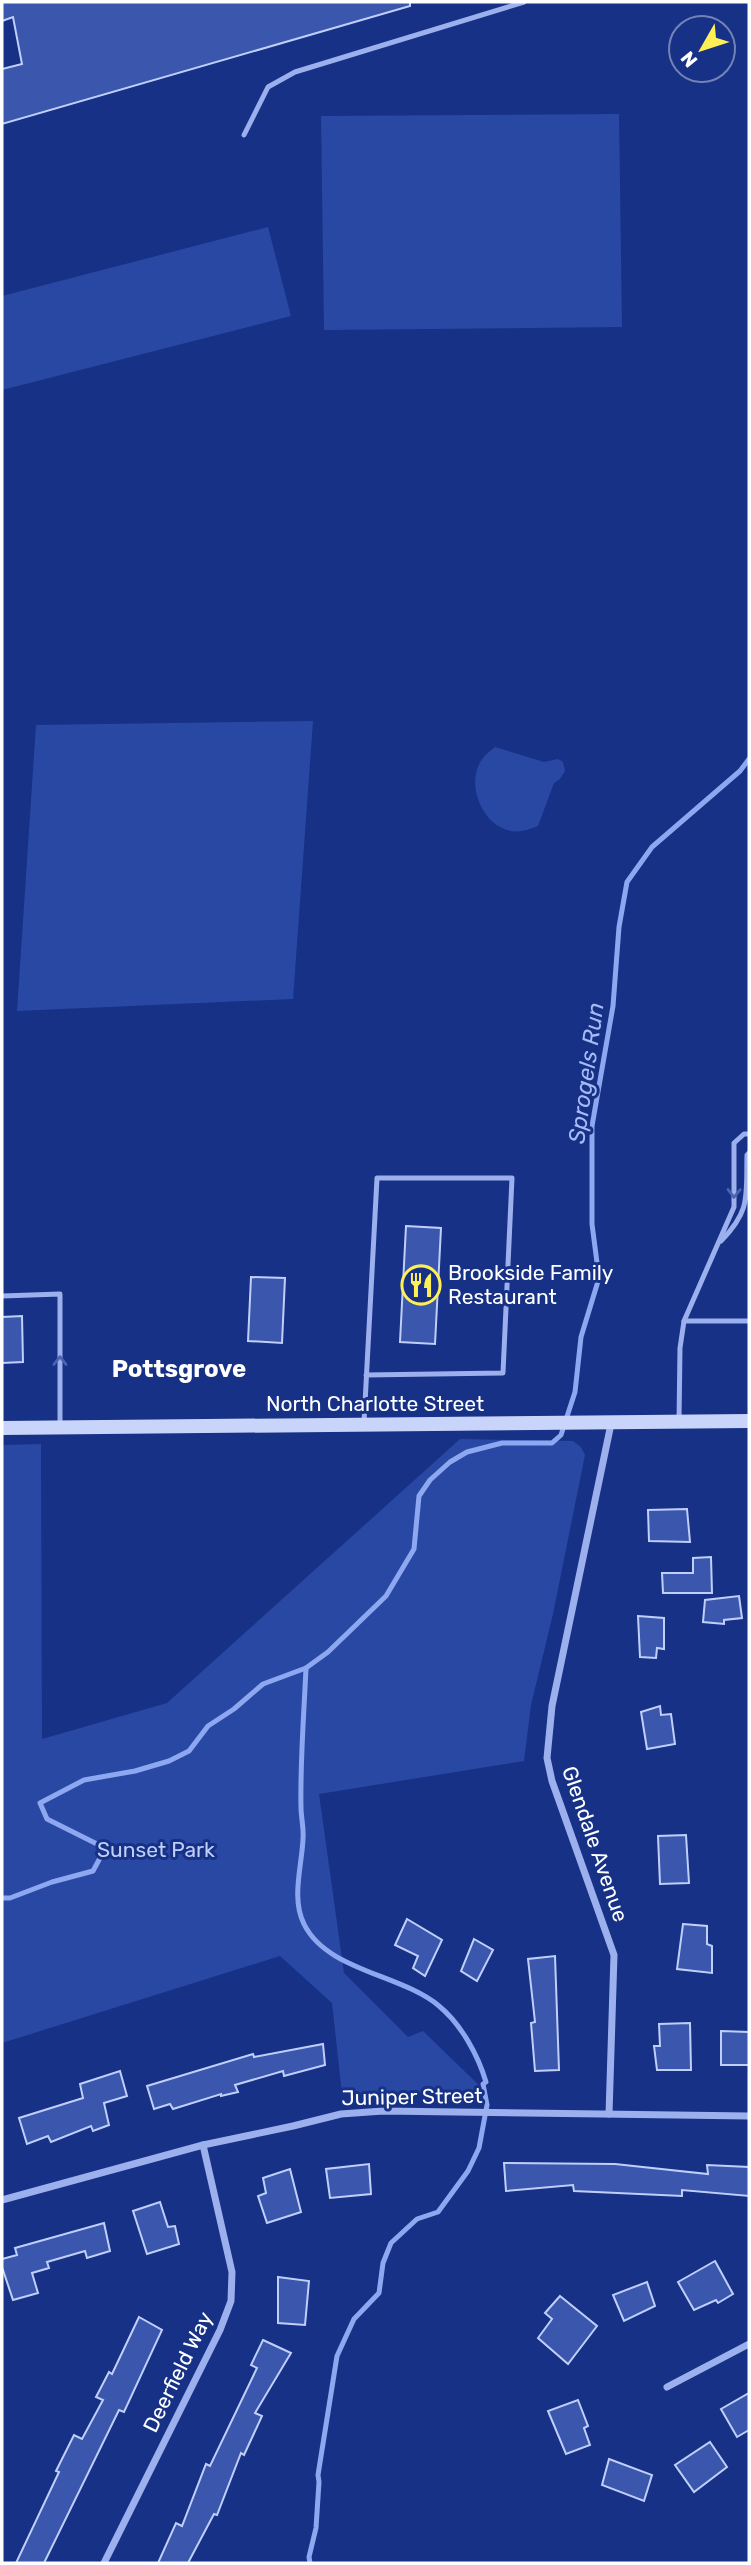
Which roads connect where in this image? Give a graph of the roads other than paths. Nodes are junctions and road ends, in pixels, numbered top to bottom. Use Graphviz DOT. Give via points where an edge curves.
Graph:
graph roads {
  1 [pos="524,2"];
  2 [pos="244,135"];
  3 [pos="749,1134"];
  4 [pos="749,1153"];
  5 [pos="718,1245"];
  6 [pos="2,1296"];
  7 [pos="684,1321"];
  8 [pos="749,1321"];
  9 [pos="366,1375"];
  10 [pos="749,1421"];
  11 [pos="679,1422"];
  12 [pos="611,1424"];
  13 [pos="364,1425"];
  14 [pos="2,1428"];
  15 [pos="60,1428"];
  16 [pos="609,2114"];
  17 [pos="749,2116"];
  18 [pos="203,2145"];
  19 [pos="2,2200"];
  20 [pos="749,2344"];
  21 [pos="667,2387"];
  22 [pos="104,2563"];
  1 -- 2 [label="lane" via="295,72 268,87"];
  3 -- 5 [label="lane, one-way" via="734,1143 734,1208"];
  4 -- 5 [label="lane" via="746,1206"];
  5 -- 7 [label="lane"];
  15 -- 6 [label="lane, one-way" via="60,1294"];
  7 -- 8 [label="lane"];
  7 -- 11 [label="lane"];
  9 -- 9 [label="lane" via="377,1178 512,1178 503,1373"];
  9 -- 13 [label="lane"];
  10 -- 11 [label="main road, North Charlotte Street"];
  11 -- 12 [label="main road, North Charlotte Street"];
  12 -- 13 [label="main road, North Charlotte Street"];
  12 -- 16 [label="street, Glendale Avenue" via="552,1706 547,1758 614,1955"];
  13 -- 15 [label="main road, North Charlotte Street"];
  14 -- 15 [label="main road, North Charlotte Street"];
  16 -- 17 [label="street, Juniper Street"];
  16 -- 18 [label="street, Juniper Street" via="341,2114"];
  18 -- 19 [label="street, Juniper Street"];
  18 -- 22 [label="street, Deerfield Way" via="232,2272 231,2301"];
  20 -- 21 [label="street"];
}
